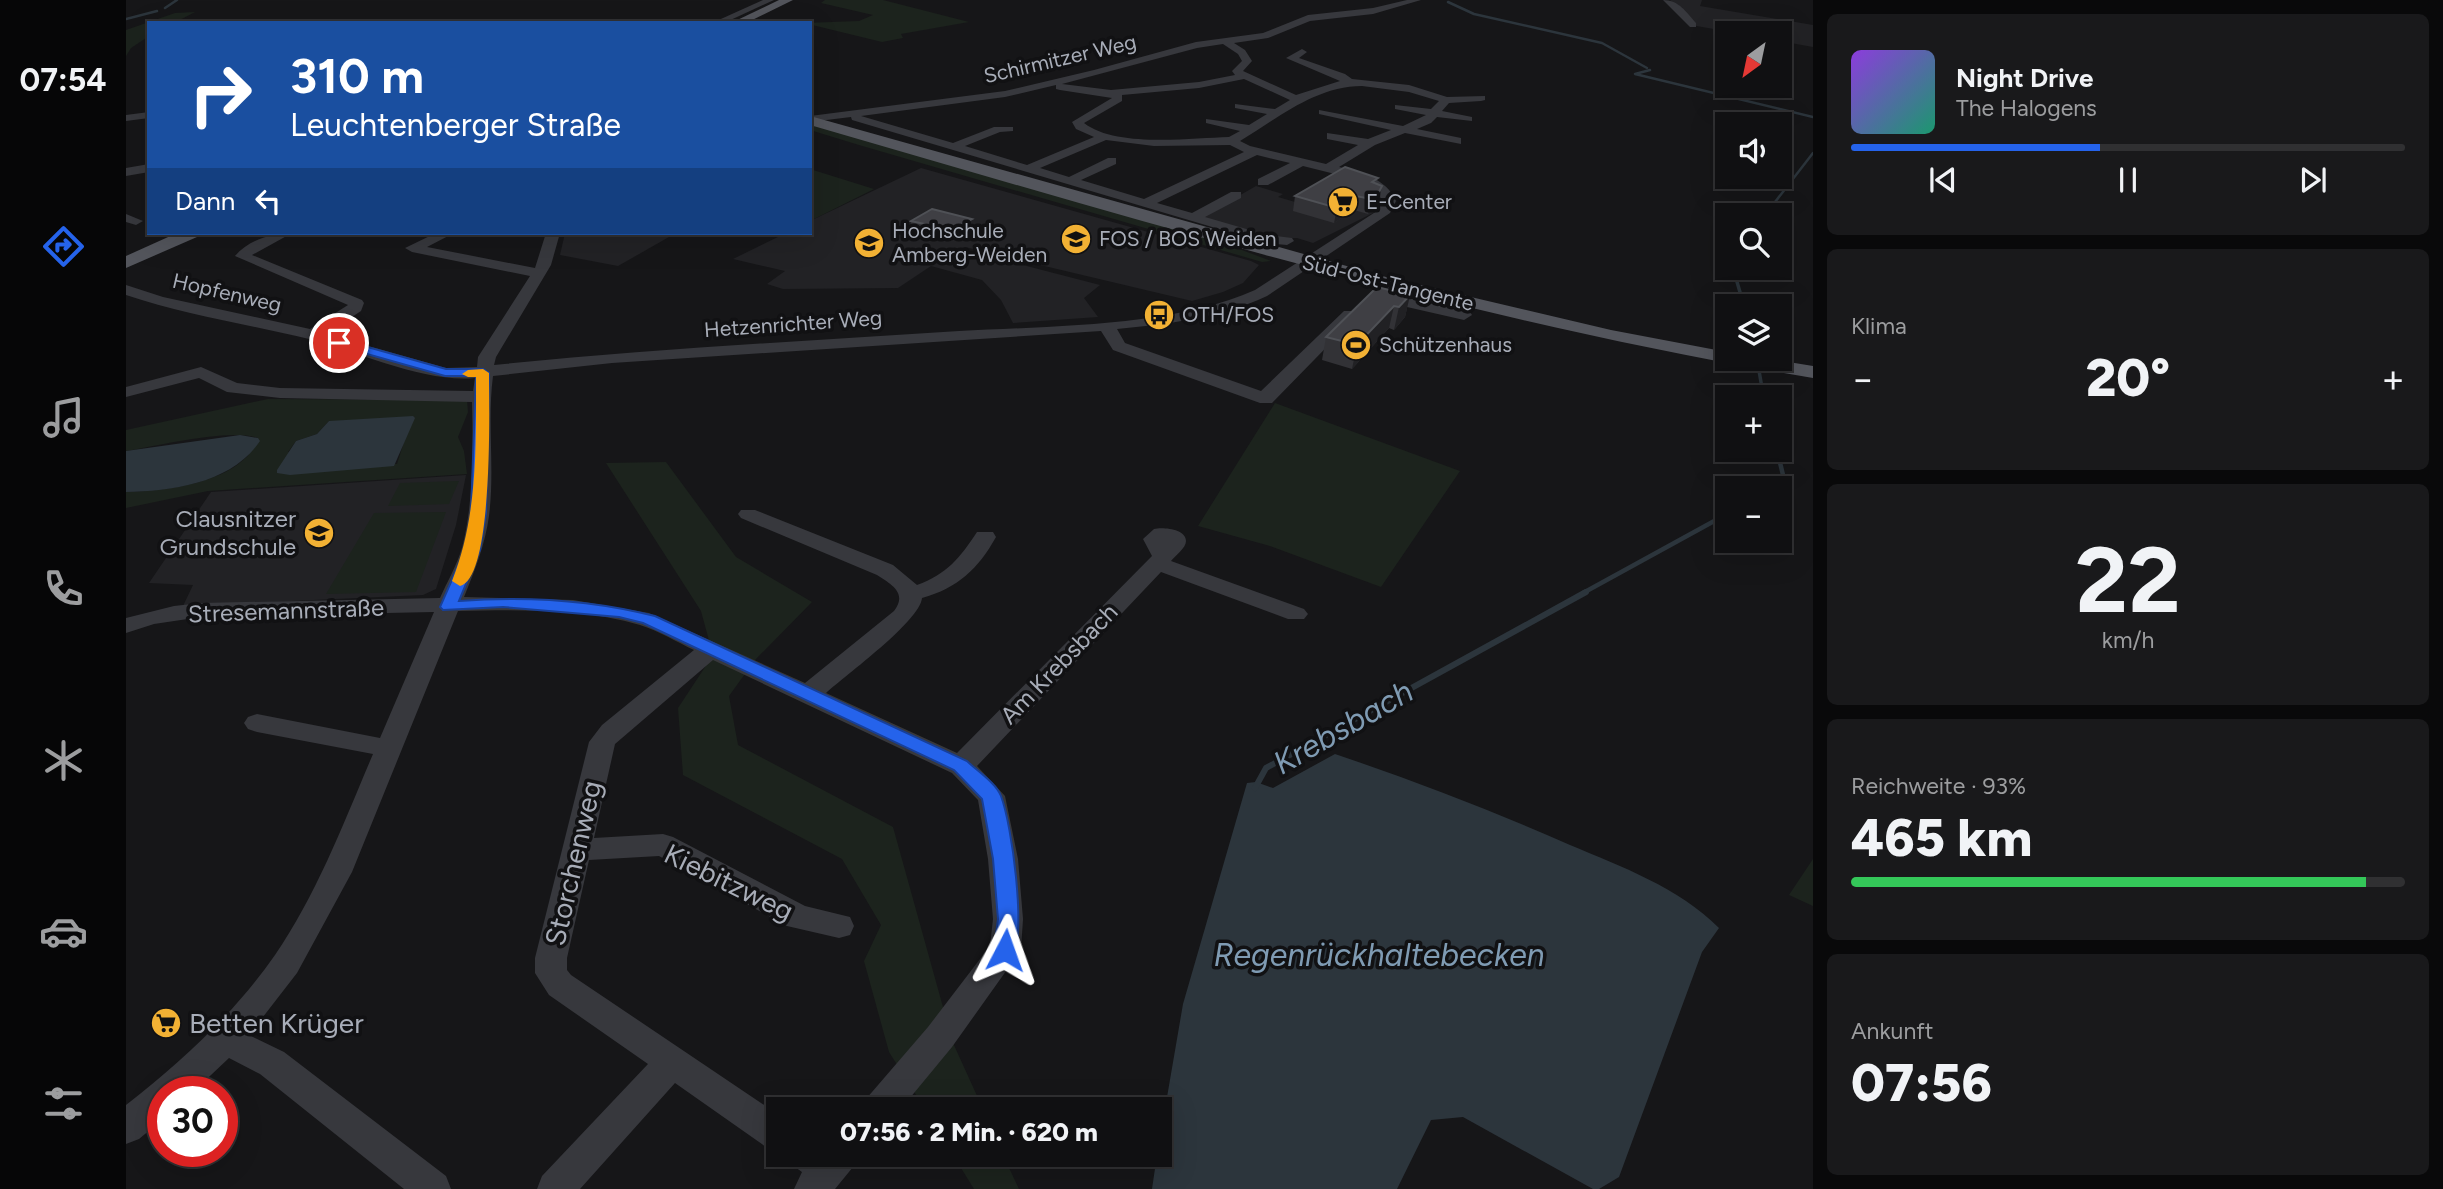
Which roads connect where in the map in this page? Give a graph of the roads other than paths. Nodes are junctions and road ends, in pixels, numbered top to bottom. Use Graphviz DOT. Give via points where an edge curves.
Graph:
graph roads {
  1 [pos="770,0"];
  2 [pos="1667,0"];
  3 [pos="1412,1"];
  4 [pos="792,6"];
  5 [pos="721,21"];
  6 [pos="743,21"];
  7 [pos="1693,25"];
  8 [pos="1226,42"];
  9 [pos="1302,52"];
  10 [pos="1243,76"];
  11 [pos="1350,83"];
  12 [pos="1044,85"];
  13 [pos="1111,93"];
  14 [pos="1297,98"];
  15 [pos="1480,98"];
  16 [pos="1446,100"];
  17 [pos="1238,106"];
  18 [pos="1398,107"];
  19 [pos="812,111"];
  20 [pos="1323,112"];
  21 [pos="1278,113"];
  22 [pos="1436,114"];
  23 [pos="147,115"];
  24 [pos="846,115"];
  25 [pos="828,117"];
  26 [pos="126,118"];
  27 [pos="1468,119"];
  28 [pos="812,120"];
  29 [pos="812,121"];
  30 [pos="1210,121"];
  31 [pos="1009,129"];
  32 [pos="1249,129"];
  33 [pos="1408,130"];
  34 [pos="1331,136"];
  35 [pos="1102,138"];
  36 [pos="1232,141"];
  37 [pos="1457,141"];
  38 [pos="1368,144"];
  39 [pos="955,146"];
  40 [pos="1390,150"];
  41 [pos="1255,151"];
  42 [pos="1112,161"];
  43 [pos="1302,162"];
  44 [pos="147,168"];
  45 [pos="1030,168"];
  46 [pos="1329,168"];
  47 [pos="126,172"];
  48 [pos="1072,180"];
  49 [pos="1263,181"];
  50 [pos="1236,195"];
  51 [pos="1148,202"];
  52 [pos="1194,217"];
  53 [pos="187,235"];
  54 [pos="281,235"];
  55 [pos="442,235"];
  56 [pos="552,235"];
  57 [pos="1228,241"];
  58 [pos="1287,241"];
  59 [pos="1332,244"];
  60 [pos="1307,262"];
  61 [pos="126,263"];
  62 [pos="539,273"];
  63 [pos="1281,280"];
  64 [pos="1386,283"];
  65 [pos="126,290"];
  66 [pos="1464,315"];
  67 [pos="1107,327"];
  68 [pos="313,335"];
  69 [pos="1715,355"];
  70 [pos="482,385"];
  71 [pos="126,392"];
  72 [pos="748,514"];
  73 [pos="985,537"];
  74 [pos="911,594"];
  75 [pos="448,607"];
  76 [pos="1296,614"];
  77 [pos="126,626"];
  78 [pos="711,649"];
  79 [pos="807,695"];
  80 [pos="257,723"];
  81 [pos="387,748"];
  82 [pos="961,766"];
  83 [pos="576,850"];
  84 [pos="839,926"];
  85 [pos="226,1040"];
  86 [pos="672,1063"];
  87 [pos="187,1076"];
  88 [pos="889,1097"];
  89 [pos="147,1110"];
  90 [pos="766,1126"];
  91 [pos="126,1127"];
  92 [pos="433,1189"];
  93 [pos="555,1189"];
  1 -- 5 [label="street"];
  2 -- 7 [label="street"];
  3 -- 8 [label="street, Schirmitzer Weg" via="1316,16 1265,36"];
  4 -- 6 [label="main road"];
  8 -- 10 [label="street" via="1245,55 1247,61 1237,71"];
  8 -- 12 [label="street, Schirmitzer Weg"];
  9 -- 11 [label="street" via="1291,58"];
  10 -- 13 [label="street"];
  10 -- 14 [label="street"];
  11 -- 14 [label="street"];
  11 -- 16 [label="street" via="1427,93"];
  12 -- 13 [label="street"];
  12 -- 24 [label="street, Schirmitzer Weg"];
  13 -- 35 [label="street" via="1118,97 1116,101 1078,122"];
  14 -- 21 [label="street"];
  15 -- 16 [label="street"];
  16 -- 22 [label="street"];
  17 -- 21 [label="street"];
  18 -- 22 [label="street"];
  19 -- 25 [label="street, Schirmitzer Weg"];
  20 -- 33 [label="street"];
  21 -- 32 [label="street"];
  22 -- 27 [label="street"];
  22 -- 33 [label="street"];
  23 -- 26 [label="street"];
  24 -- 25 [label="street, Schirmitzer Weg"];
  24 -- 39 [label="street"];
  25 -- 28 [label="street, Schirmitzer Weg"];
  29 -- 57 [label="main road, Süd-Ost-Tangente"];
  30 -- 32 [label="street"];
  31 -- 39 [label="street"];
  32 -- 36 [label="street"];
  33 -- 37 [label="street"];
  33 -- 38 [label="street"];
  34 -- 38 [label="street"];
  35 -- 36 [label="street"];
  35 -- 45 [label="street"];
  36 -- 41 [label="street"];
  38 -- 40 [label="street"];
  38 -- 46 [label="street"];
  39 -- 45 [label="street"];
  41 -- 43 [label="street"];
  41 -- 51 [label="street"];
  42 -- 48 [label="street"];
  43 -- 46 [label="street"];
  43 -- 49 [label="street"];
  44 -- 47 [label="street"];
  45 -- 48 [label="street"];
  46 -- 59 [label="street" via="1377,185 1389,201 1383,213"];
  48 -- 51 [label="street"];
  50 -- 52 [label="street"];
  51 -- 52 [label="street"];
  52 -- 58 [label="street"];
  53 -- 61 [label="main road"];
  54 -- 68 [label="street" via="242,257 356,303"];
  55 -- 62 [label="street" via="412,248"];
  56 -- 62 [label="street"];
  57 -- 60 [label="main road, Süd-Ost-Tangente"];
  57 -- 63 [label="main road" via="1275,262"];
  59 -- 60 [label="street"];
  59 -- 64 [label="main road" via="1341,261"];
  60 -- 63 [label="street, Hetzenrichter Weg"];
  60 -- 64 [label="main road, Süd-Ost-Tangente"];
  62 -- 70 [label="street" via="493,344"];
  63 -- 67 [label="street, Hetzenrichter Weg" via="1261,293 1218,308"];
  64 -- 69 [label="main road, Süd-Ost-Tangente"];
  65 -- 68 [label="street, Hopfenweg"];
  66 -- 67 [label="street" via="1393,298 1364,300 1266,399 1119,346"];
  67 -- 70 [label="street, Hetzenrichter Weg" via="612,358"];
  68 -- 70 [label="street, Hopfenweg"];
  70 -- 71 [label="street, Hetzenrichter Weg" via="280,393 233,388 201,372"];
  70 -- 75 [label="street" via="478,513 472,550"];
  72 -- 74 [label="street" via="885,570"];
  73 -- 74 [label="street" via="962,571 935,588"];
  74 -- 79 [label="street" via="910,606 902,616"];
  75 -- 77 [label="street, Stresemannstraße" via="198,611 140,619"];
  75 -- 78 [label="street, Stresemannstraße" via="503,602 620,612 649,620"];
  75 -- 81 [label="street"];
  76 -- 82 [label="street, Am Krebsbach" via="1160,560"];
  78 -- 79 [label="street, Stresemannstraße"];
  78 -- 83 [label="street, Storchenweg" via="602,742"];
  79 -- 82 [label="street, Stresemannstraße"];
  80 -- 81 [label="street"];
  81 -- 85 [label="street" via="337,872 269,988"];
  82 -- 88 [label="street" via="991,796 1003,859 1008,919 1005,950"];
  83 -- 84 [label="street, Kiebitzweg" via="663,845 799,917"];
  83 -- 86 [label="street, Storchenweg" via="551,973 559,985"];
  85 -- 87 [label="street"];
  85 -- 92 [label="street" via="272,1063"];
  86 -- 90 [label="street, Storchenweg"];
  86 -- 93 [label="street"];
  89 -- 91 [label="street"];
}
